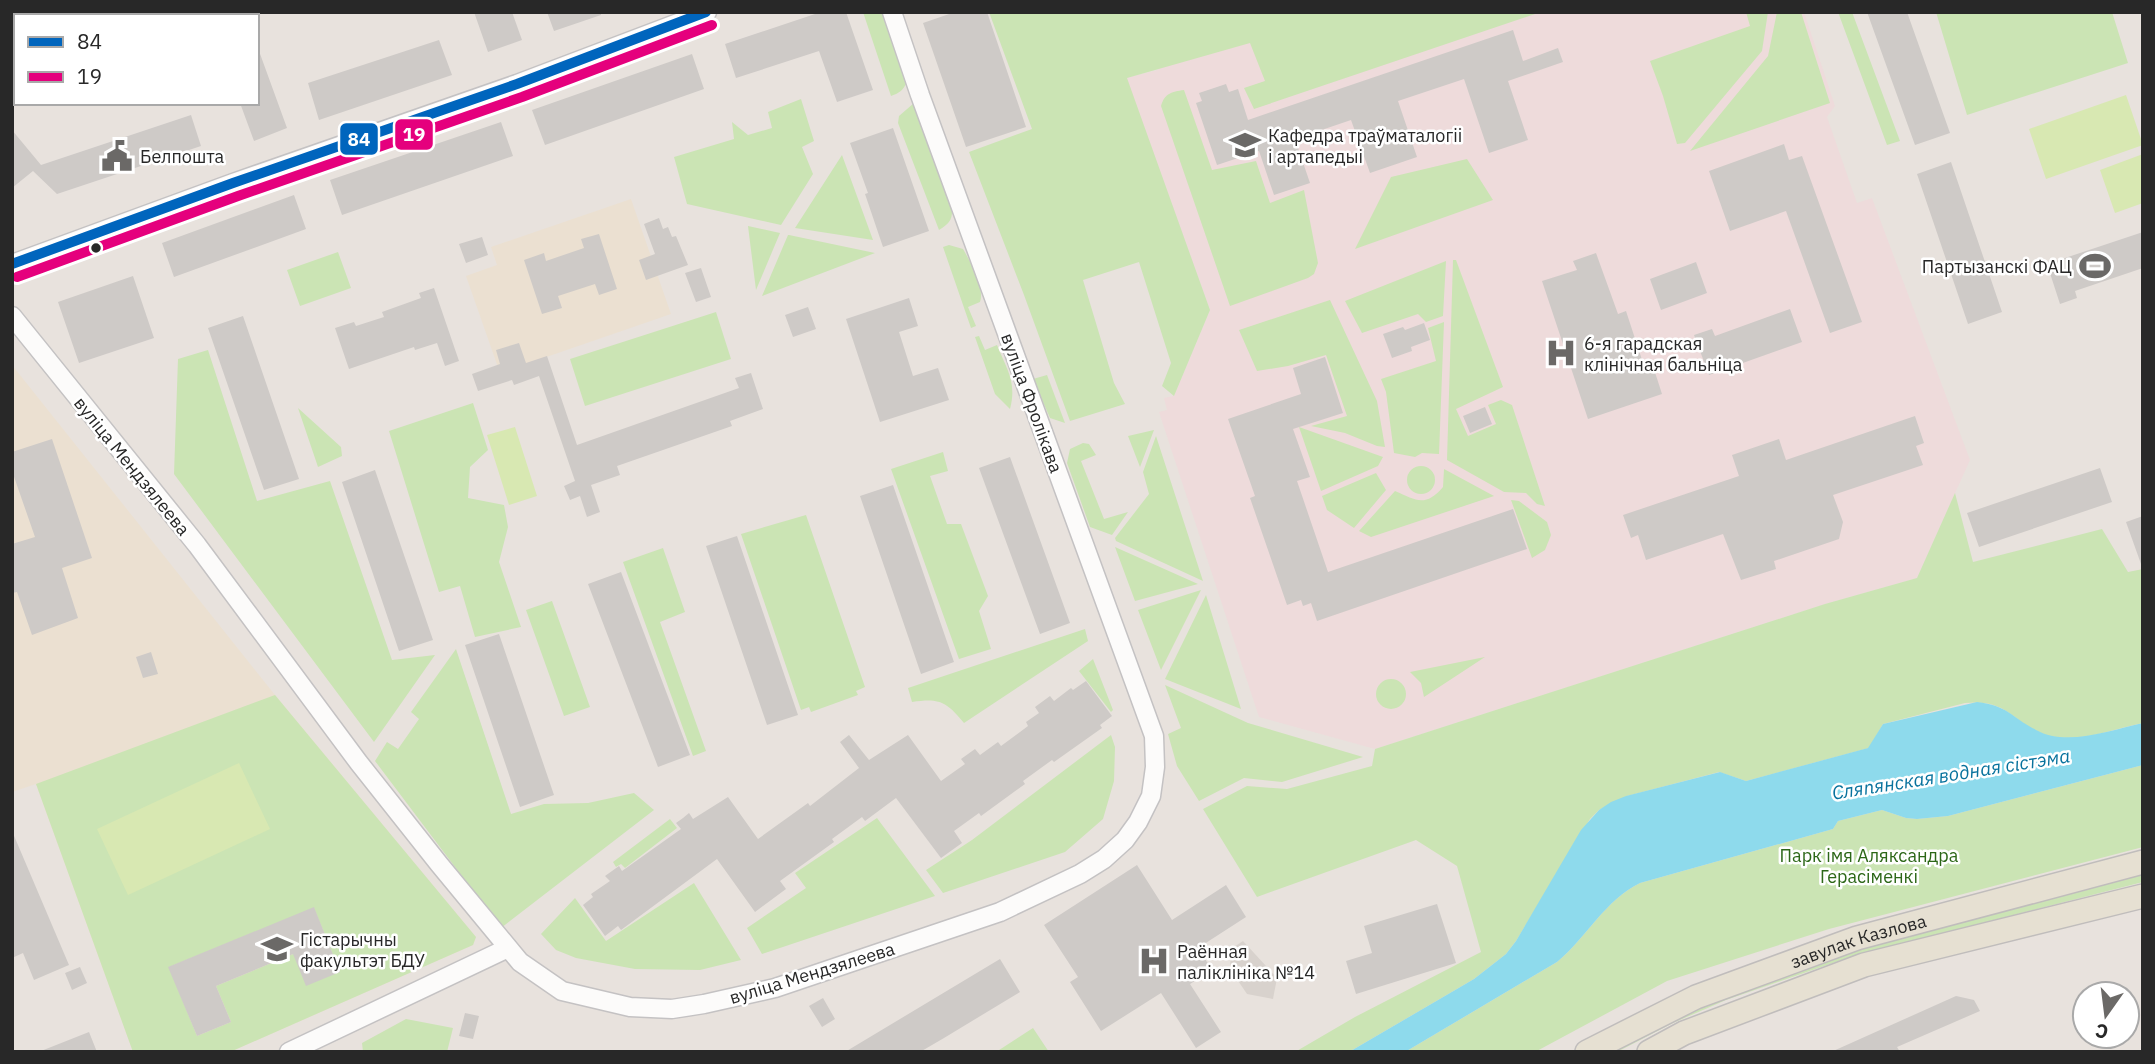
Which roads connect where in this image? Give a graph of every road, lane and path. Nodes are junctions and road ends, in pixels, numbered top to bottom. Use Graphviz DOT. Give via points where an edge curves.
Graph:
graph roads {
  1 [pos="707,12"];
  2 [pos="892,12"];
  3 [pos="12,264"];
  4 [pos="12,316"];
  5 [pos="1152,796"];
  6 [pos="2143,862"];
  7 [pos="2143,896"];
  8 [pos="508,948"];
  9 [pos="289,1052"];
  10 [pos="1587,1052"];
  11 [pos="1649,1052"];
  1 -- 3 [label="street"];
  2 -- 5 [label="street, вуліца Фролікава" via="1154,736"];
  4 -- 8 [label="street, вуліца Мендзялеева" via="197,545"];
  5 -- 8 [label="street, вуліца Мендзялеева" via="1125,840 1104,859 1000,912 844,966 705,1004 672,1009 630,1007 562,990 520,962"];
  6 -- 10 [label="main road, завулак Казлова" via="1857,938 1696,997"];
  7 -- 11 [label="main road, завулак Казлова" via="1864,965 1684,1033"];
  8 -- 9 [label="street"];
}
